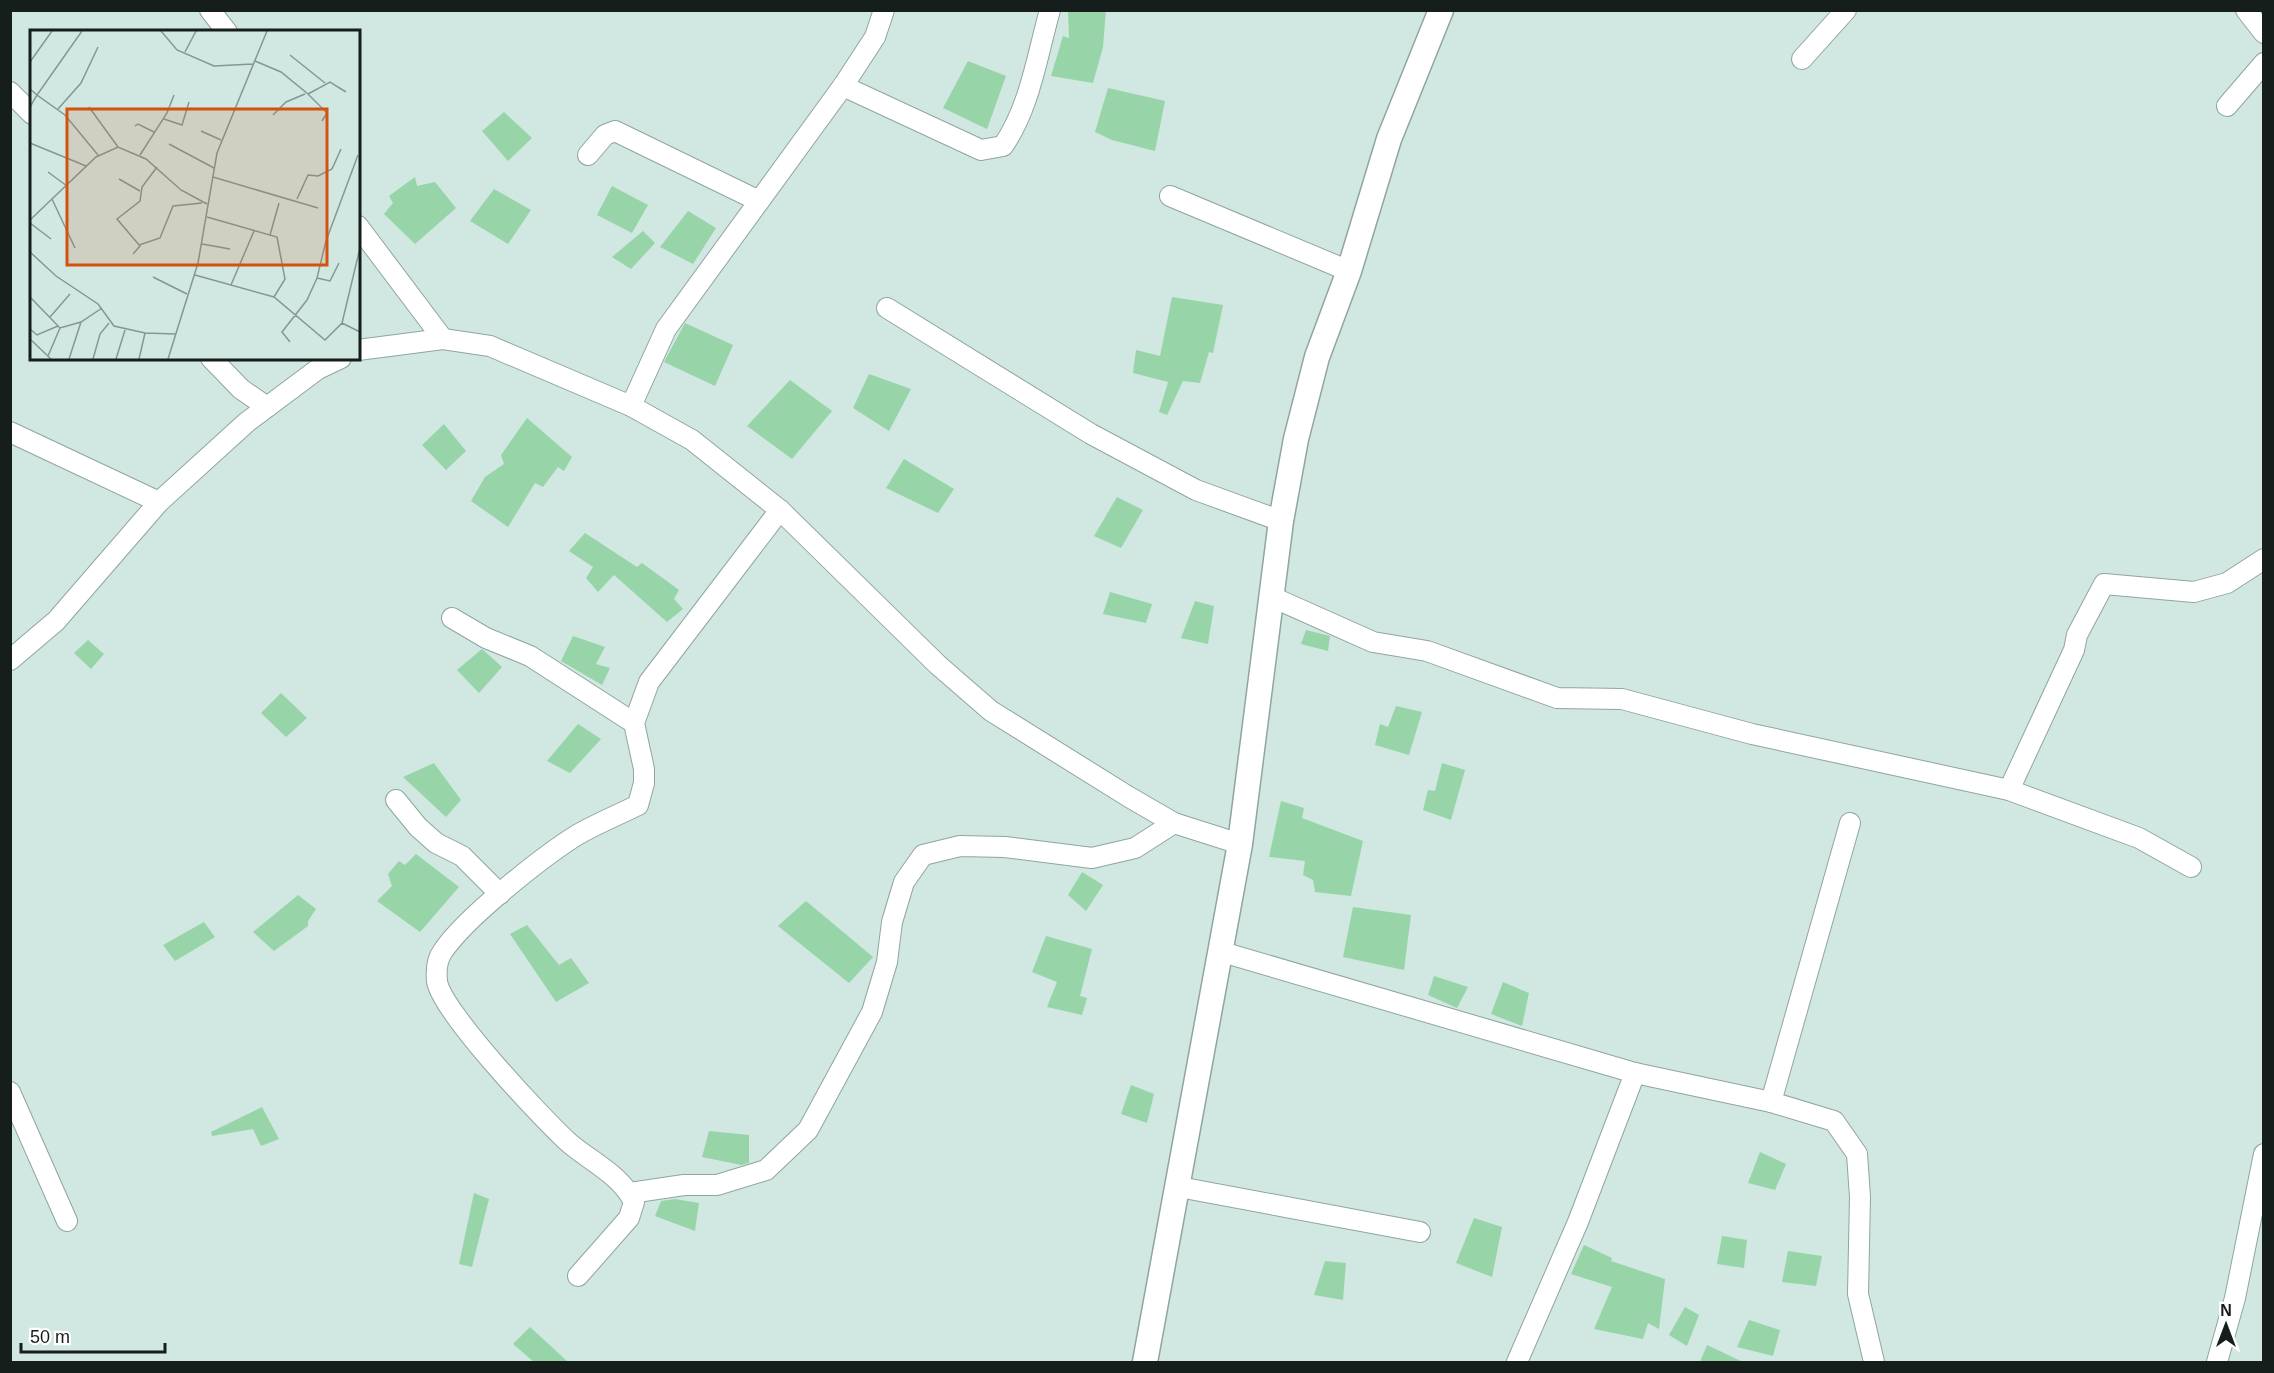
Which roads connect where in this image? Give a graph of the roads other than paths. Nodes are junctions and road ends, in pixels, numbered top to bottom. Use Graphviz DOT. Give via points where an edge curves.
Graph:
graph roads {
  1 [pos="210,10"];
  2 [pos="884,10"];
  3 [pos="1050,10"];
  4 [pos="1442,10"];
  5 [pos="1846,10"];
  6 [pos="2246,10"];
  7 [pos="225,30"];
  8 [pos="2264,33"];
  9 [pos="1802,59"];
  10 [pos="2264,63"];
  11 [pos="843,86"];
  12 [pos="10,92"];
  13 [pos="2227,106"];
  14 [pos="30,112"];
  15 [pos="588,155"];
  16 [pos="1170,196"];
  17 [pos="759,201"];
  18 [pos="360,229"];
  19 [pos="1349,271"];
  20 [pos="887,308"];
  21 [pos="443,339"];
  22 [pos="360,350"];
  23 [pos="213,360"];
  24 [pos="337,360"];
  25 [pos="631,406"];
  26 [pos="267,407"];
  27 [pos="10,432"];
  28 [pos="159,502"];
  29 [pos="780,510"];
  30 [pos="1281,521"];
  31 [pos="2264,559"];
  32 [pos="1272,597"];
  33 [pos="452,618"];
  34 [pos="10,660"];
  35 [pos="634,723"];
  36 [pos="2008,790"];
  37 [pos="396,800"];
  38 [pos="1174,823"];
  39 [pos="1850,823"];
  40 [pos="1240,844"];
  41 [pos="2191,867"];
  42 [pos="500,894"];
  43 [pos="1222,952"];
  44 [pos="1635,1073"];
  45 [pos="10,1092"];
  46 [pos="1771,1102"];
  47 [pos="2264,1154"];
  48 [pos="1179,1187"];
  49 [pos="630,1193"];
  50 [pos="67,1221"];
  51 [pos="1420,1232"];
  52 [pos="578,1276"];
  53 [pos="1145,1362"];
  54 [pos="1517,1362"];
  55 [pos="1874,1362"];
  56 [pos="2217,1362"];
  1 -- 7 [label="street"];
  2 -- 11 [label="street" via="875,37"];
  3 -- 11 [label="street" via="1022,110 1003,146 981,150"];
  4 -- 19 [label="main road" via="1389,139"];
  5 -- 9 [label="street"];
  6 -- 8 [label="street"];
  10 -- 13 [label="street"];
  11 -- 17 [label="street"];
  12 -- 14 [label="street"];
  15 -- 17 [label="street" via="605,135 615,131"];
  16 -- 19 [label="street"];
  17 -- 25 [label="street" via="666,329"];
  18 -- 21 [label="street"];
  19 -- 30 [label="main road" via="1307,390"];
  20 -- 30 [label="street" via="1091,434 1196,490"];
  21 -- 22 [label="street"];
  21 -- 25 [label="street" via="490,346"];
  23 -- 26 [label="street"];
  24 -- 26 [label="street" via="318,369"];
  25 -- 29 [label="street" via="692,440"];
  26 -- 28 [label="street"];
  27 -- 28 [label="street"];
  28 -- 34 [label="street" via="56,621"];
  29 -- 35 [label="street" via="649,682"];
  29 -- 38 [label="street" via="938,665 991,711"];
  30 -- 32 [label="main road"];
  31 -- 36 [label="street" via="2227,583 2194,591 2104,584"];
  32 -- 36 [label="street" via="1373,642 1427,651 1557,698 1622,699 1752,734"];
  32 -- 40 [label="main road"];
  33 -- 35 [label="street" via="486,638 530,656"];
  35 -- 42 [label="street" via="644,769 638,805 577,835"];
  36 -- 41 [label="street" via="2139,838"];
  37 -- 42 [label="street" via="418,827 436,843 462,856"];
  38 -- 40 [label="street"];
  38 -- 49 [label="street" via="1135,848 1092,858 994,846 960,846 923,855 904,882 872,1012 807,1130 766,1170 717,1185 684,1185"];
  39 -- 46 [label="street"];
  40 -- 43 [label="main road"];
  42 -- 49 [label="street" via="442,953 437,984 470,1038 568,1142 618,1179"];
  43 -- 44 [label="street"];
  43 -- 48 [label="main road"];
  44 -- 46 [label="street"];
  44 -- 54 [label="street" via="1578,1222"];
  45 -- 50 [label="street"];
  46 -- 55 [label="street" via="1834,1121 1857,1154 1858,1294"];
  47 -- 56 [label="street" via="2235,1298"];
  48 -- 51 [label="street"];
  48 -- 53 [label="main road"];
  49 -- 52 [label="street" via="634,1202 629,1218"];
}
